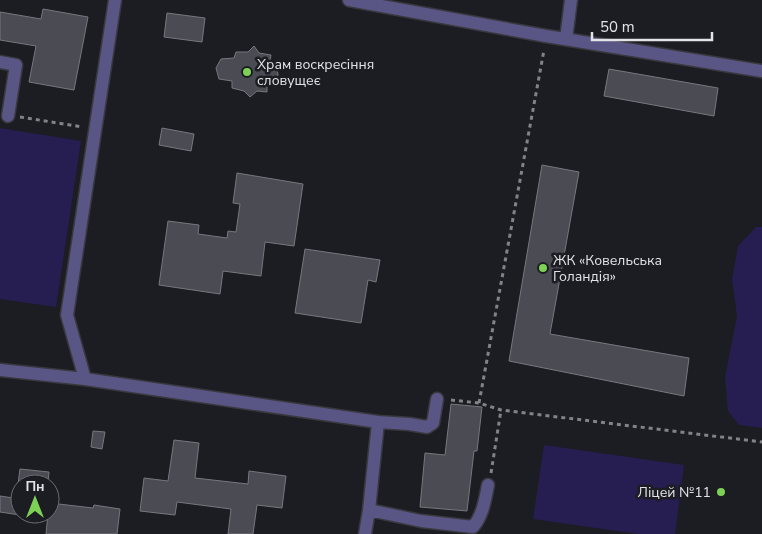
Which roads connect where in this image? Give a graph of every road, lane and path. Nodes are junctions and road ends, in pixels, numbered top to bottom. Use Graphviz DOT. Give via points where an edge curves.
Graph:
graph roads {
  1 [pos="115,0"];
  2 [pos="349,0"];
  3 [pos="571,0"];
  4 [pos="546,36"];
  5 [pos="566,38"];
  6 [pos="0,62"];
  7 [pos="762,71"];
  8 [pos="8,116"];
  9 [pos="97,129"];
  10 [pos="0,370"];
  11 [pos="85,380"];
  12 [pos="437,399"];
  13 [pos="479,403"];
  14 [pos="501,410"];
  15 [pos="378,422"];
  16 [pos="762,442"];
  17 [pos="488,485"];
  18 [pos="369,510"];
  19 [pos="365,534"];
  1 -- 9 [label="street"];
  2 -- 4 [label="street"];
  3 -- 5 [label="street"];
  4 -- 5 [label="street"];
  4 -- 13 [label="path"];
  5 -- 7 [label="street"];
  6 -- 8 [label="street" via="16,65"];
  8 -- 9 [label="path"];
  9 -- 11 [label="street" via="67,315"];
  10 -- 11 [label="street"];
  11 -- 15 [label="street"];
  12 -- 13 [label="path"];
  12 -- 15 [label="street" via="433,423 426,427"];
  13 -- 14 [label="path"];
  14 -- 16 [label="path"];
  14 -- 17 [label="path"];
  15 -- 18 [label="street"];
  17 -- 18 [label="street" via="483,511 473,527"];
  18 -- 19 [label="street"];
}
